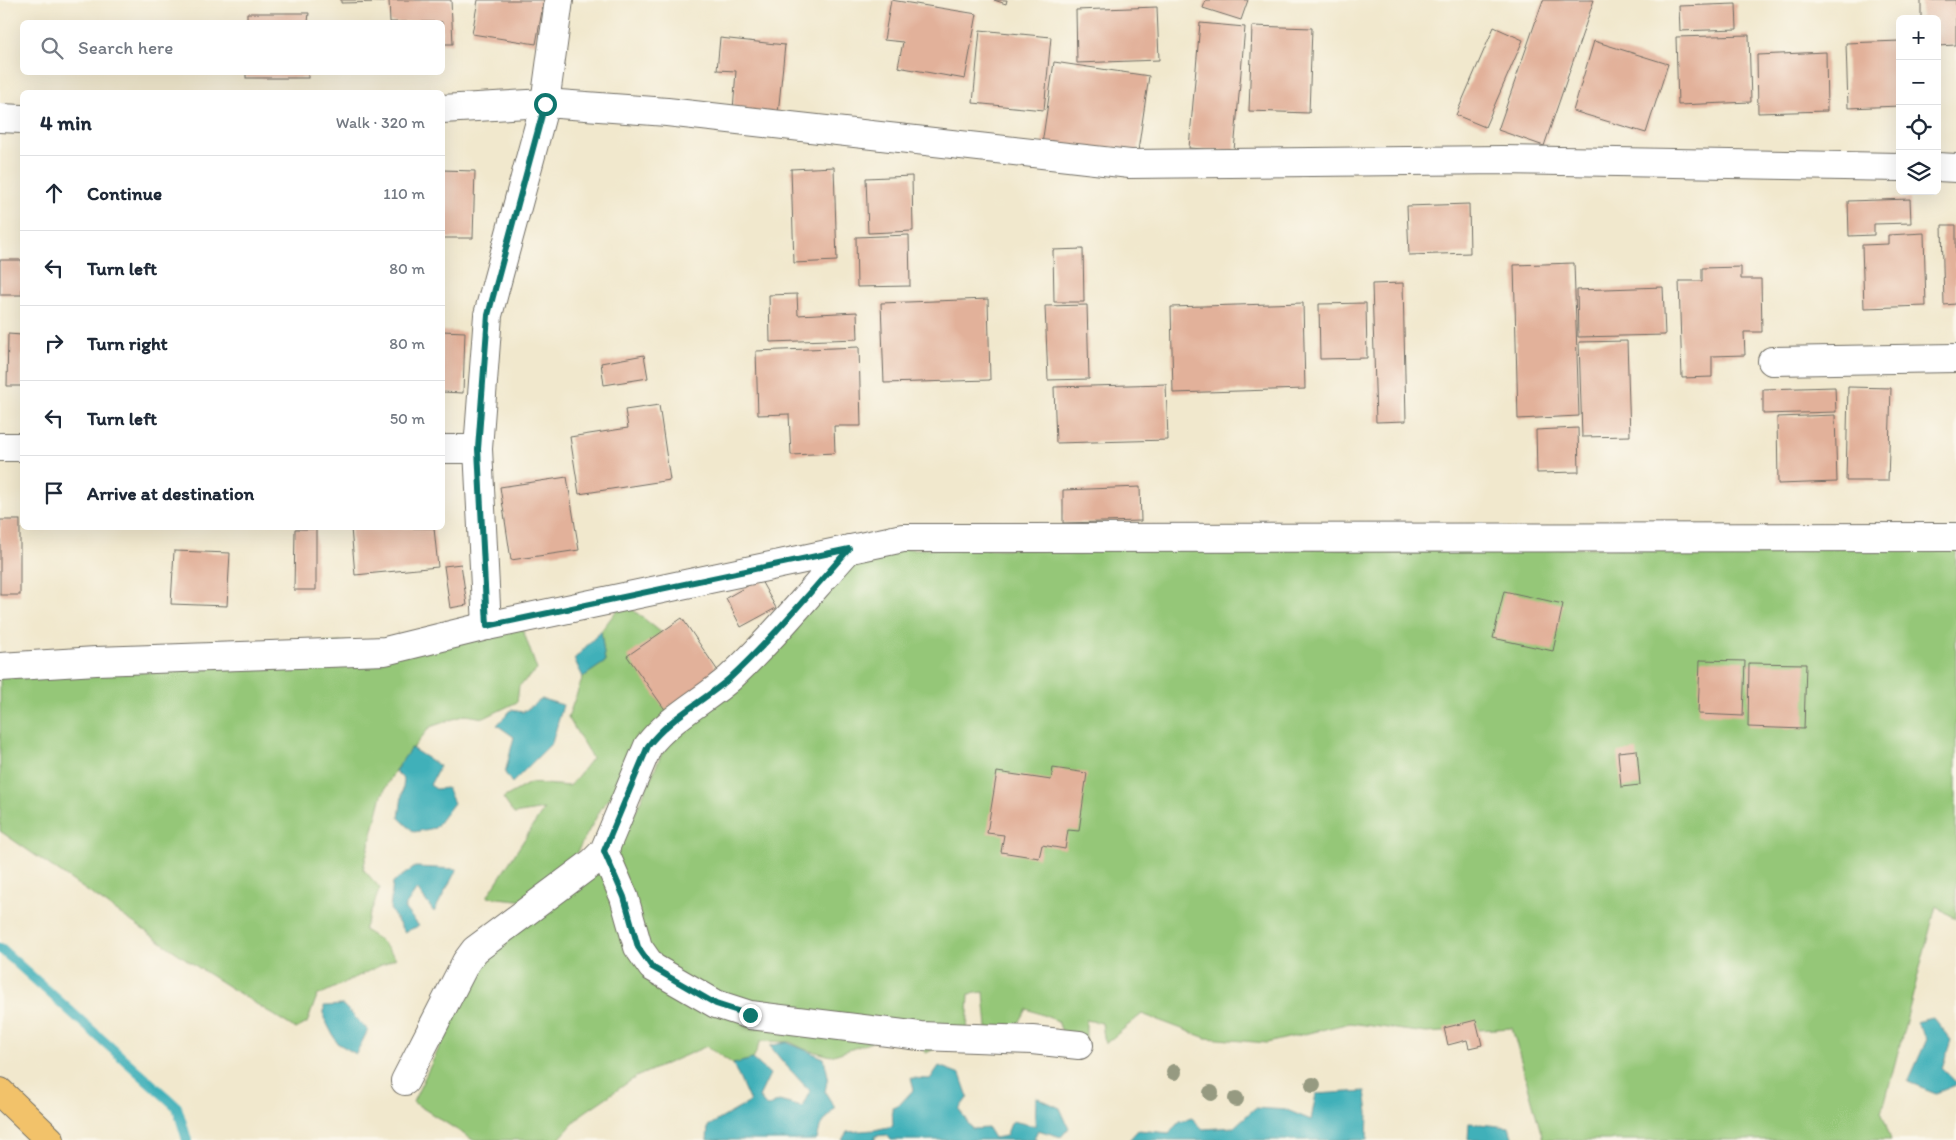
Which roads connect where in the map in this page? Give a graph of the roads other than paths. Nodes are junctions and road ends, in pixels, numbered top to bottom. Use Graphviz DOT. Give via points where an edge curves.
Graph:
graph roads {
  1 [pos="559,0"];
  2 [pos="545,104"];
  3 [pos="445,109"];
  4 [pos="0,118"];
  5 [pos="20,119"];
  6 [pos="1896,167"];
  7 [pos="1941,167"];
  8 [pos="1956,168"];
  9 [pos="1956,358"];
  10 [pos="1772,361"];
  11 [pos="0,447"];
  12 [pos="20,447"];
  13 [pos="445,449"];
  14 [pos="478,449"];
  15 [pos="1956,538"];
  16 [pos="849,549"];
  17 [pos="487,626"];
  18 [pos="0,668"];
  19 [pos="604,851"];
  20 [pos="1079,1045"];
  21 [pos="405,1081"];
  22 [pos="0,1092"];
  23 [pos="50,1140"];
  1 -- 2 [label="street"];
  2 -- 3 [label="street"];
  2 -- 6 [label="street" via="667,112 1130,164 1502,160"];
  2 -- 14 [label="street" via="488,315"];
  4 -- 5 [label="street"];
  7 -- 8 [label="street"];
  9 -- 10 [label="street"];
  11 -- 12 [label="street"];
  13 -- 14 [label="street"];
  14 -- 17 [label="street"];
  15 -- 16 [label="street" via="903,538"];
  16 -- 17 [label="street"];
  16 -- 19 [label="street" via="720,687 658,733 648,746"];
  17 -- 18 [label="street" via="385,651 96,661"];
  19 -- 20 [label="street" via="624,897 638,947 652,967 716,1004 750,1015 920,1036"];
  19 -- 21 [label="street" via="476,950 466,962"];
  22 -- 23 [label="highway"];
}
